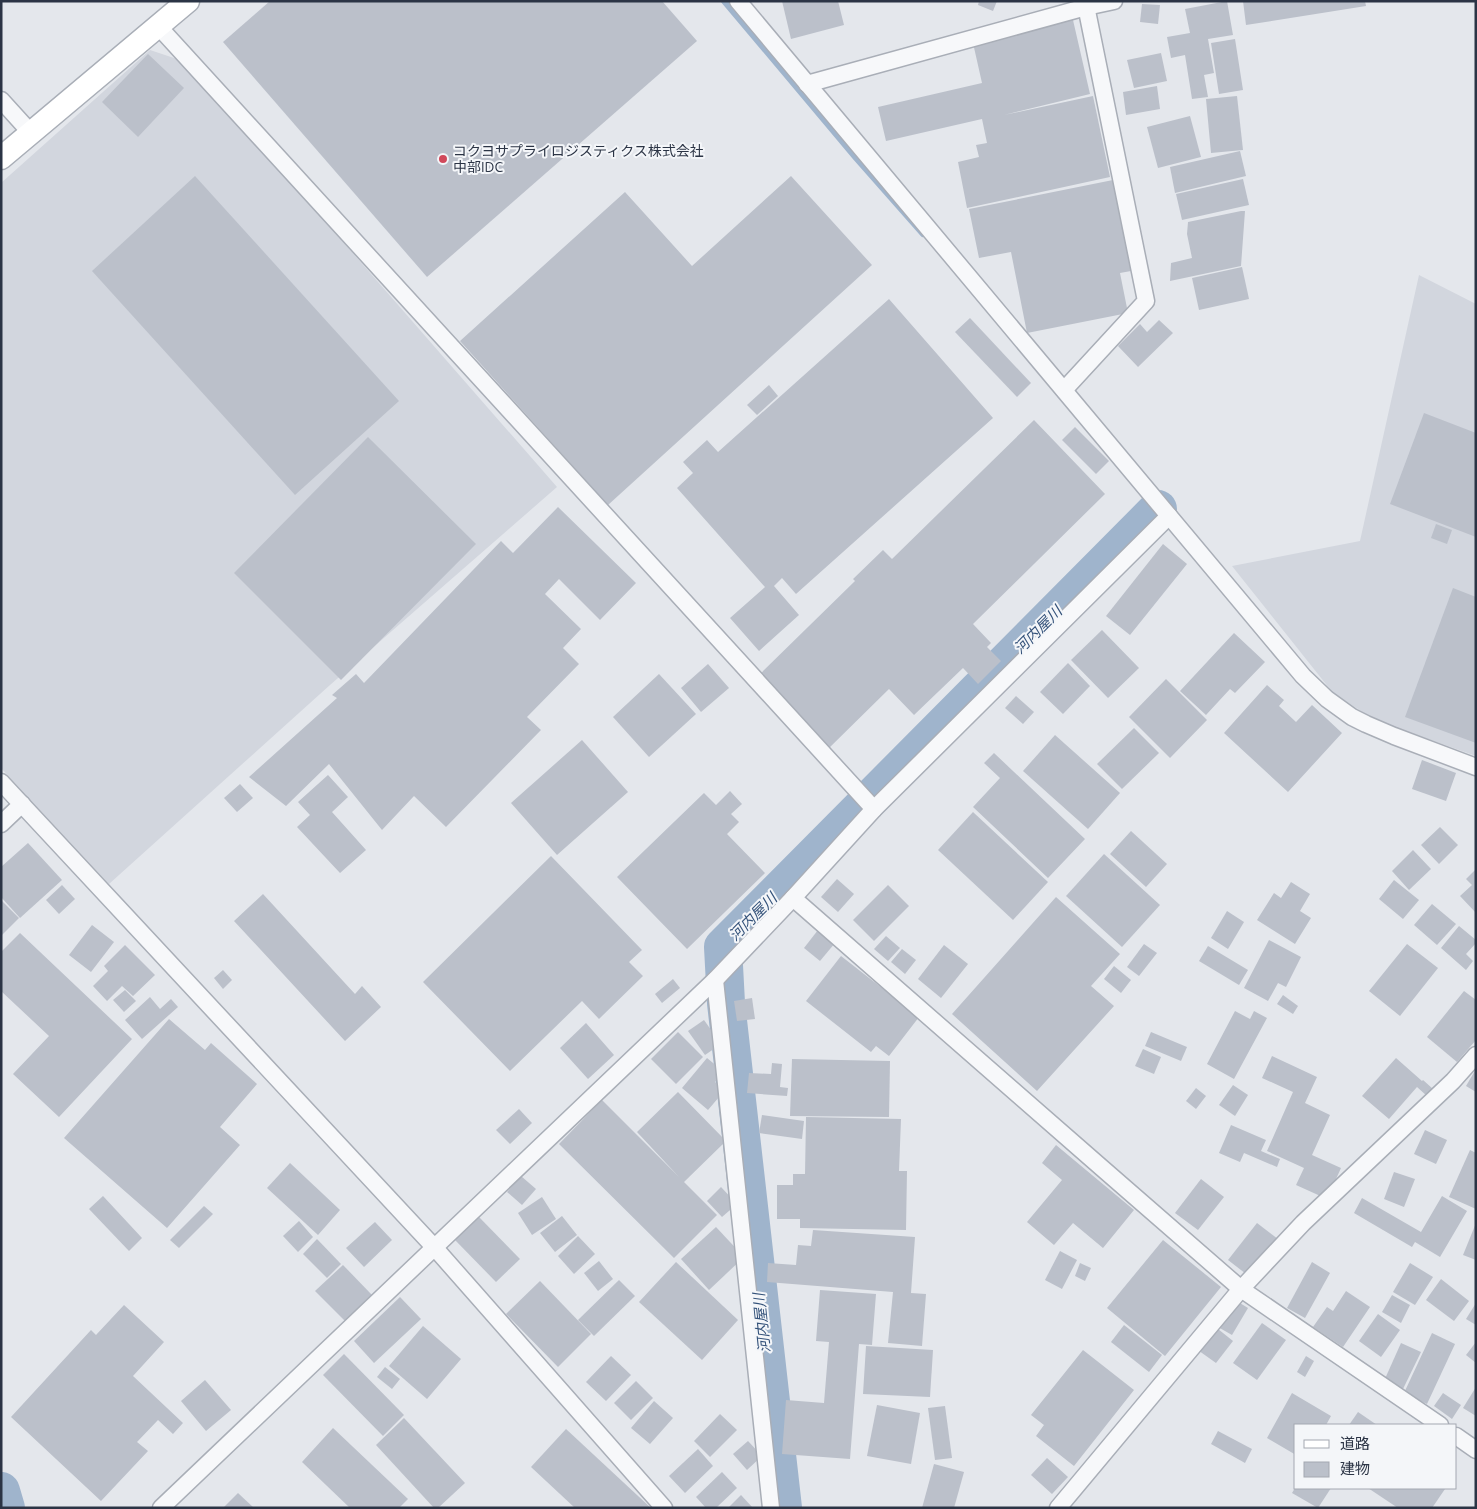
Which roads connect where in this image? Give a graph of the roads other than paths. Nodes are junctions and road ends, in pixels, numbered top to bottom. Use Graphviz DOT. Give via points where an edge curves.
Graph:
graph roads {
  1 [pos="188,1"];
  2 [pos="738,1"];
  3 [pos="1114,1"];
  4 [pos="1086,4"];
  5 [pos="159,27"];
  6 [pos="807,84"];
  7 [pos="1,100"];
  8 [pos="32,133"];
  9 [pos="1,158"];
  10 [pos="1064,390"];
  11 [pos="1169,516"];
  12 [pos="1476,767"];
  13 [pos="1,782"];
  14 [pos="22,804"];
  15 [pos="874,809"];
  16 [pos="1,824"];
  17 [pos="794,898"];
  18 [pos="716,980"];
  19 [pos="1476,1055"];
  20 [pos="435,1248"];
  21 [pos="1241,1289"];
  22 [pos="1439,1424"];
  23 [pos="1457,1437"];
  24 [pos="1476,1450"];
  25 [pos="660,1506"];
  26 [pos="161,1508"];
  27 [pos="771,1508"];
  28 [pos="1058,1508"];
  1 -- 5 [label="street"];
  2 -- 6 [label="street"];
  3 -- 4 [label="street"];
  4 -- 6 [label="street"];
  4 -- 10 [label="street" via="1146,301"];
  5 -- 8 [label="street"];
  5 -- 15 [label="street"];
  6 -- 10 [label="street"];
  7 -- 8 [label="street"];
  8 -- 9 [label="street"];
  10 -- 11 [label="street"];
  11 -- 12 [label="street" via="1284,655 1327,699 1373,727"];
  11 -- 15 [label="street"];
  13 -- 14 [label="street"];
  14 -- 16 [label="street"];
  14 -- 20 [label="street"];
  15 -- 17 [label="street"];
  17 -- 18 [label="street"];
  17 -- 21 [label="street"];
  18 -- 20 [label="street"];
  18 -- 27 [label="street"];
  19 -- 21 [label="street" via="1453,1081 1303,1223"];
  20 -- 25 [label="street"];
  20 -- 26 [label="street"];
  21 -- 22 [label="street"];
  21 -- 28 [label="street"];
  23 -- 24 [label="street"];
}
